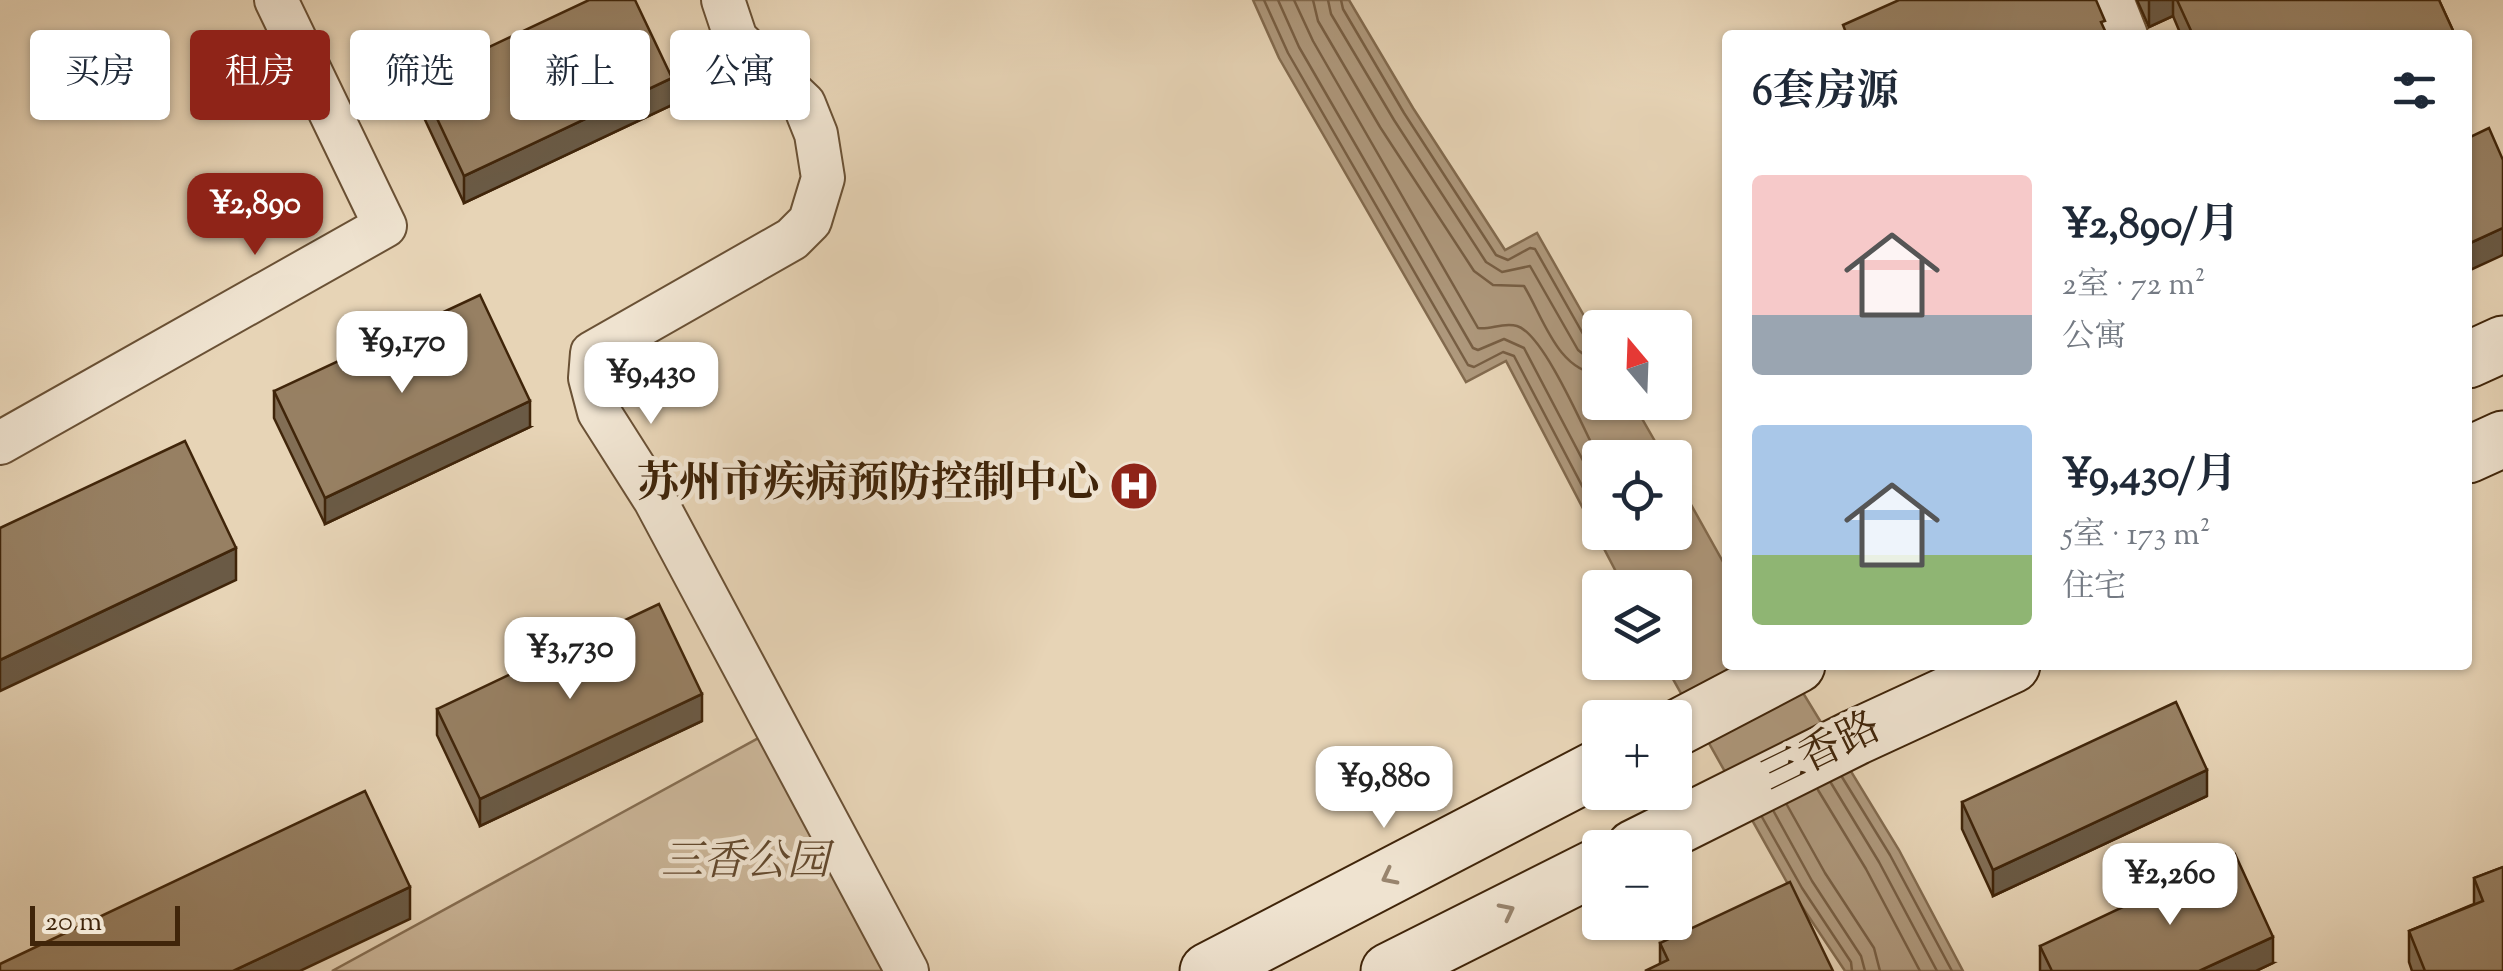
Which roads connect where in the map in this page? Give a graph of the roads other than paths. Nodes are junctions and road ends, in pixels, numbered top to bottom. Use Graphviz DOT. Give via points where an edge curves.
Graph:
graph roads {
  1 [pos="276,0"];
  2 [pos="723,0"];
  3 [pos="2112,0"];
  4 [pos="2124,30"];
  5 [pos="2503,344"];
  6 [pos="2472,358"];
  7 [pos="2503,439"];
  8 [pos="0,442"];
  9 [pos="2472,453"];
  10 [pos="1788,670"];
  11 [pos="2001,670"];
  12 [pos="1692,720"];
  13 [pos="1582,777"];
  14 [pos="1669,830"];
  15 [pos="1582,873"];
  16 [pos="907,971"];
  17 [pos="1208,971"];
  18 [pos="1388,971"];
  1 -- 8 [label="street" via="385,226"];
  2 -- 16 [label="street" via="736,39 804,104 816,134 823,178 810,221 792,239 592,352 590,378 599,412 655,500"];
  3 -- 4 [label="street"];
  5 -- 6 [label="main road"];
  7 -- 9 [label="main road"];
  10 -- 12 [label="main road, 三香路"];
  11 -- 14 [label="main road, 三香路"];
  13 -- 17 [label="main road, one-way"];
  18 -- 15 [label="main road, one-way"];
}
